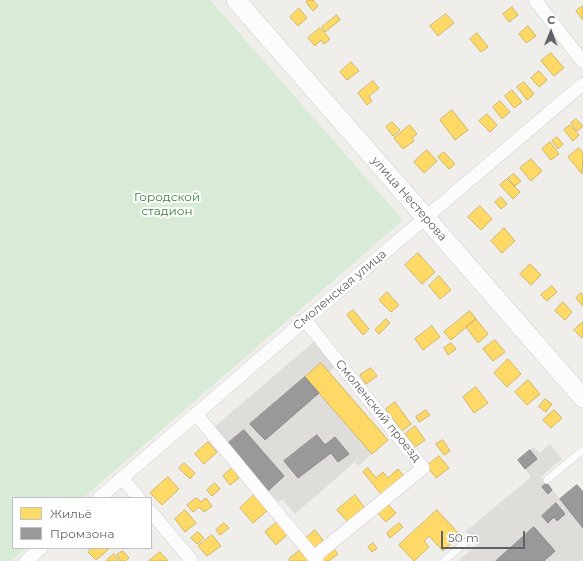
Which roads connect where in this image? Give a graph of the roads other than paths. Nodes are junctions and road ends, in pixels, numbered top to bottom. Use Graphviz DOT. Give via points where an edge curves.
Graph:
graph roads {
  1 [pos="236,0"];
  2 [pos="535,0"];
  3 [pos="583,62"];
  4 [pos="583,84"];
  5 [pos="426,219"];
  6 [pos="304,320"];
  7 [pos="583,398"];
  8 [pos="196,414"];
  9 [pos="583,450"];
  10 [pos="122,478"];
  11 [pos="547,480"];
  12 [pos="100,497"];
  13 [pos="138,497"];
  14 [pos="152,513"];
  15 [pos="466,542"];
  16 [pos="40,549"];
  17 [pos="315,559"];
  18 [pos="26,561"];
  19 [pos="192,561"];
  20 [pos="444,561"];
  1 -- 5 [label="main road, улица Нестерова"];
  2 -- 3 [label="street"];
  4 -- 5 [label="street, Смоленская улица"];
  5 -- 6 [label="street, Смоленская улица"];
  5 -- 7 [label="main road, улица Нестерова"];
  6 -- 8 [label="street, Смоленская улица"];
  6 -- 17 [label="street, Смоленский проезд" via="423,468"];
  8 -- 10 [label="street, Смоленская улица"];
  8 -- 17 [label="street, Смоленский проезд"];
  9 -- 11 [label="lane"];
  10 -- 12 [label="street, Смоленская улица"];
  10 -- 13 [label="street"];
  14 -- 19 [label="street"];
  15 -- 20 [label="lane"];
  16 -- 18 [label="street"];
}
